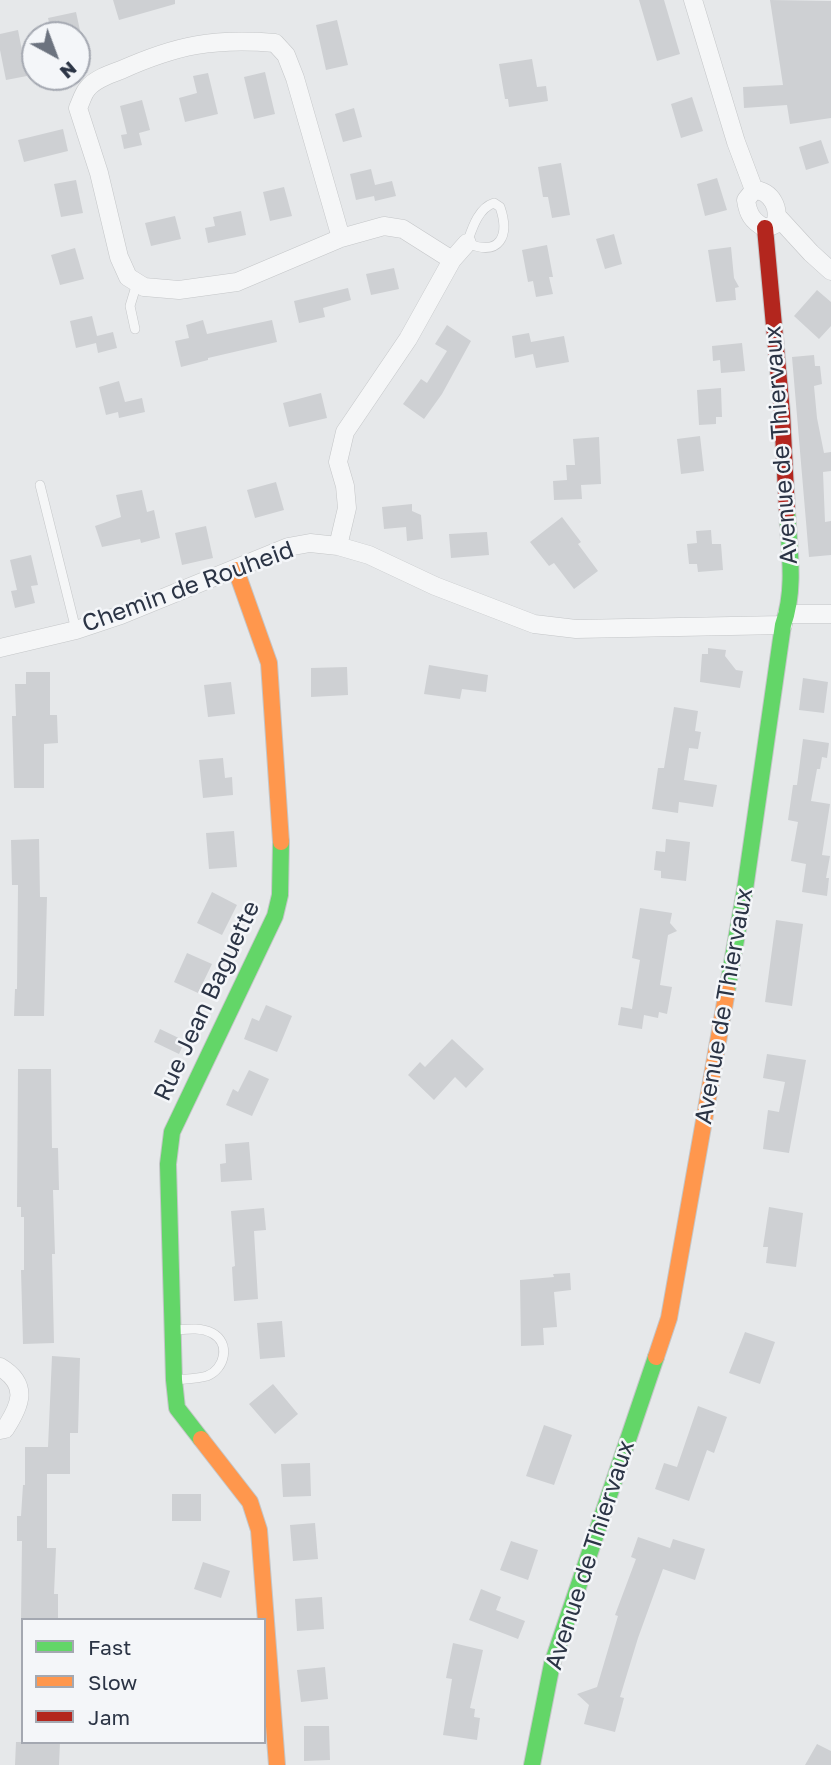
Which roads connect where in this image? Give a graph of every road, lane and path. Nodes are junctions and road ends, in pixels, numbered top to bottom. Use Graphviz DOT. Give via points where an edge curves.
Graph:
graph roads {
  1 [pos="693,0"];
  2 [pos="772,222"];
  3 [pos="341,238"];
  4 [pos="467,243"];
  5 [pos="452,260"];
  6 [pos="831,271"];
  7 [pos="137,283"];
  8 [pos="135,329"];
  9 [pos="40,485"];
  10 [pos="338,546"];
  11 [pos="236,569"];
  12 [pos="831,614"];
  13 [pos="785,619"];
  14 [pos="76,630"];
  15 [pos="0,648"];
  16 [pos="173,1330"];
  17 [pos="0,1367"];
  18 [pos="174,1380"];
  19 [pos="0,1430"];
  20 [pos="266,1618"];
  21 [pos="266,1621"];
  22 [pos="277,1765"];
  23 [pos="532,1765"];
  1 -- 2 [label="street, Avenue de Thiervaux" via="754,191 746,200 748,212 755,222"];
  2 -- 6 [label="street"];
  2 -- 13 [label="street, Avenue de Thiervaux" via="791,585"];
  3 -- 5 [label="street" via="384,226 402,229"];
  3 -- 7 [label="street" via="237,282 179,289"];
  3 -- 7 [label="street" via="286,55 275,44 204,42 155,55 103,77 88,88 78,108 119,257 128,277"];
  4 -- 4 [label="lane" via="488,205 500,206 503,238 499,244 478,248"];
  4 -- 5 [label="street"];
  5 -- 10 [label="street" via="408,339 345,432 338,462 347,508"];
  7 -- 8 [label="lane" via="130,306"];
  9 -- 14 [label="lane"];
  10 -- 11 [label="street, Chemin de Rouheid" via="310,543 288,547"];
  10 -- 13 [label="street, Chemin de Rouheid" via="534,624 576,629"];
  11 -- 14 [label="street, Chemin de Rouheid"];
  11 -- 16 [label="street, Rue Jean Baguette" via="269,663 280,895 275,916 172,1132 168,1164"];
  12 -- 13 [label="street, Chemin de Rouheid"];
  13 -- 23 [label="street, Avenue de Thiervaux" via="746,889 669,1318 552,1664"];
  14 -- 15 [label="street, Chemin de Rouheid"];
  16 -- 18 [label="street, Rue Jean Baguette"];
  16 -- 18 [label="lane" via="216,1335 224,1351 219,1369 209,1375"];
  17 -- 19 [label="street" via="18,1387 19,1407"];
  18 -- 20 [label="street, Rue Jean Baguette" via="177,1408 250,1502 259,1530"];
  21 -- 22 [label="street, Rue Jean Baguette"];
}
